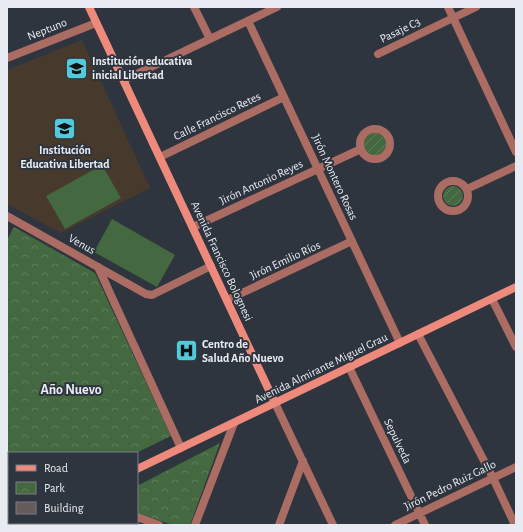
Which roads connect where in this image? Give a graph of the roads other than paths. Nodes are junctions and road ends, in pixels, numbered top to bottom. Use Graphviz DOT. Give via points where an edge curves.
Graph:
graph roads {
  1 [pos="88,7"];
  2 [pos="194,7"];
  3 [pos="277,7"];
  4 [pos="448,7"];
  5 [pos="476,7"];
  6 [pos="453,18"];
  7 [pos="248,21"];
  8 [pos="96,23"];
  9 [pos="210,39"];
  10 [pos="378,54"];
  11 [pos="7,58"];
  12 [pos="124,80"];
  13 [pos="284,97"];
  14 [pos="361,149"];
  15 [pos="516,152"];
  16 [pos="160,157"];
  17 [pos="516,166"];
  18 [pos="318,169"];
  19 [pos="466,189"];
  20 [pos="7,216"];
  21 [pos="193,227"];
  22 [pos="352,241"];
  23 [pos="211,266"];
  24 [pos="98,267"];
  25 [pos="516,287"];
  26 [pos="492,299"];
  27 [pos="228,300"];
  28 [pos="418,334"];
  29 [pos="400,343"];
  30 [pos="516,347"];
  31 [pos="350,367"];
  32 [pos="275,403"];
  33 [pos="234,423"];
  34 [pos="181,448"];
  35 [pos="303,460"];
  36 [pos="516,467"];
  37 [pos="138,469"];
  38 [pos="493,478"];
  39 [pos="420,513"];
  40 [pos="138,517"];
  41 [pos="159,525"];
  42 [pos="195,525"];
  43 [pos="279,525"];
  44 [pos="333,525"];
  45 [pos="395,525"];
  46 [pos="425,525"];
  47 [pos="515,525"];
  1 -- 8 [label="street, Avenida Francisco Bolognesi"];
  2 -- 9 [label="street"];
  3 -- 7 [label="street"];
  4 -- 6 [label="street"];
  5 -- 6 [label="street, Pasaje C3"];
  6 -- 10 [label="street, Pasaje C3"];
  6 -- 15 [label="street"];
  7 -- 9 [label="street"];
  7 -- 13 [label="street, Jirón Montero Rosas"];
  8 -- 11 [label="street, Neptuno"];
  8 -- 12 [label="street, Avenida Francisco Bolognesi"];
  9 -- 12 [label="street"];
  12 -- 16 [label="street, Avenida Francisco Bolognesi"];
  13 -- 16 [label="street, Calle Francisco Retes"];
  13 -- 18 [label="street, Jirón Montero Rosas"];
  14 -- 18 [label="street, Jirón Antonio Reyes"];
  16 -- 21 [label="street, Avenida Francisco Bolognesi"];
  17 -- 19 [label="street"];
  18 -- 21 [label="street, Jirón Antonio Reyes"];
  18 -- 22 [label="street, Jirón Montero Rosas"];
  20 -- 24 [label="street, Venus"];
  21 -- 23 [label="street, Avenida Francisco Bolognesi"];
  22 -- 27 [label="street, Jirón Emilio Ríos"];
  22 -- 29 [label="street, Jirón Montero Rosas"];
  23 -- 24 [label="street, Venus" via="152,295"];
  23 -- 27 [label="street, Avenida Francisco Bolognesi"];
  24 -- 34 [label="street"];
  25 -- 26 [label="street, Avenida Almirante Miguel Grau"];
  26 -- 28 [label="street, Avenida Almirante Miguel Grau"];
  26 -- 30 [label="street"];
  27 -- 32 [label="street, Avenida Francisco Bolognesi"];
  28 -- 29 [label="street, Avenida Almirante Miguel Grau"];
  28 -- 38 [label="street"];
  29 -- 31 [label="street, Avenida Almirante Miguel Grau"];
  31 -- 32 [label="street, Avenida Almirante Miguel Grau"];
  31 -- 39 [label="street, Sepulveda"];
  32 -- 33 [label="street, Avenida Almirante Miguel Grau"];
  32 -- 35 [label="street, Avenida Francisco Bolognesi"];
  33 -- 34 [label="street, Avenida Almirante Miguel Grau"];
  33 -- 42 [label="street"];
  34 -- 37 [label="street, Avenida Almirante Miguel Grau"];
  35 -- 43 [label="street"];
  35 -- 44 [label="street, Avenida Francisco Bolognesi"];
  36 -- 38 [label="street, Jirón Pedro Ruiz Gallo"];
  38 -- 39 [label="street, Jirón Pedro Ruiz Gallo"];
  38 -- 47 [label="street"];
  39 -- 45 [label="street, Jirón Pedro Ruiz Gallo"];
  39 -- 46 [label="street, Sepulveda"];
  40 -- 41 [label="street"];
}
